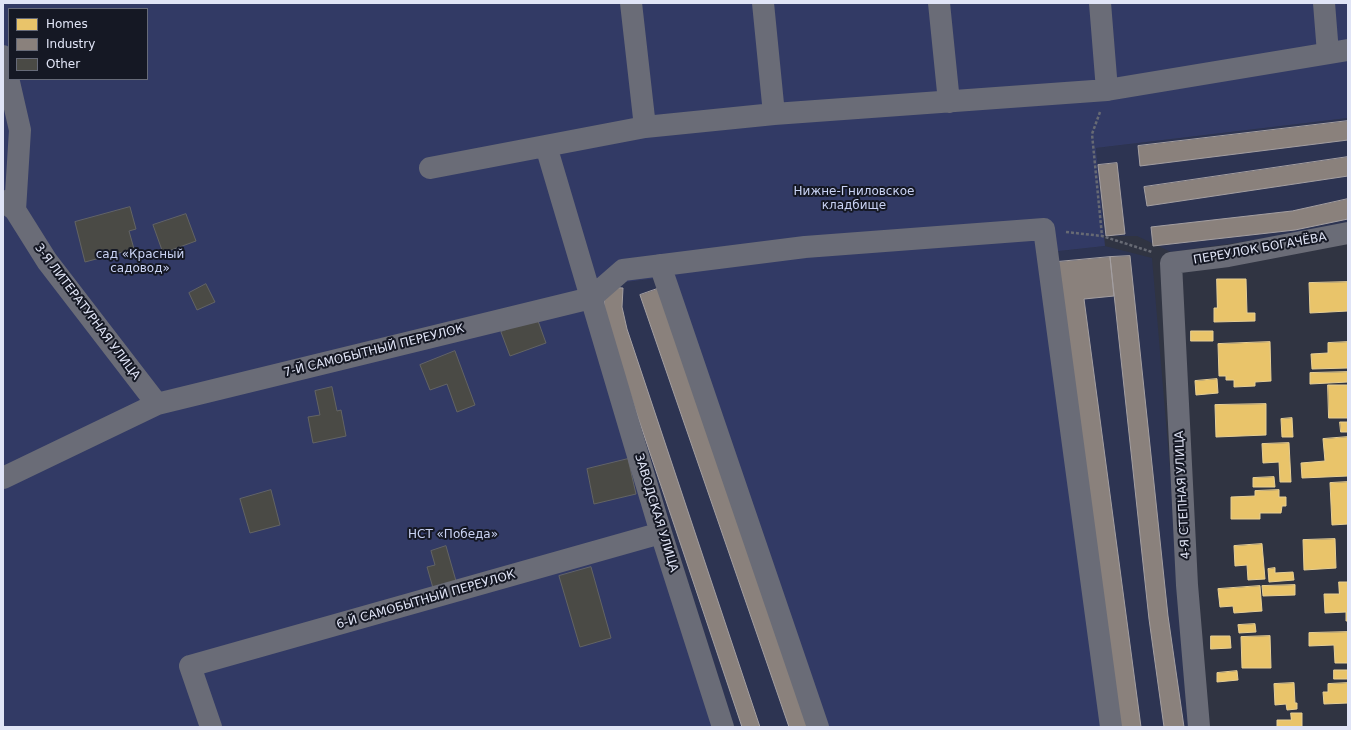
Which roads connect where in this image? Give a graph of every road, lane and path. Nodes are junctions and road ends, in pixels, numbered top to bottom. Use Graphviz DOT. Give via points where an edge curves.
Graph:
graph roads {
  1 [pos="631,3"];
  2 [pos="763,3"];
  3 [pos="939,3"];
  4 [pos="1100,3"];
  5 [pos="1324,3"];
  6 [pos="1338,52"];
  7 [pos="3,56"];
  8 [pos="8,78"];
  9 [pos="9,80"];
  10 [pos="1107,90"];
  11 [pos="949,102"];
  12 [pos="774,114"];
  13 [pos="645,127"];
  14 [pos="546,146"];
  15 [pos="430,168"];
  16 [pos="9,206"];
  17 [pos="1044,229"];
  18 [pos="1348,233"];
  19 [pos="1102,236"];
  20 [pos="1152,252"];
  21 [pos="1171,263"];
  22 [pos="660,265"];
  23 [pos="591,298"];
  24 [pos="157,404"];
  25 [pos="3,478"];
  26 [pos="661,534"];
  27 [pos="211,727"];
  28 [pos="723,727"];
  29 [pos="818,727"];
  30 [pos="1111,727"];
  31 [pos="1198,727"];
  1 -- 13 [label="street"];
  2 -- 12 [label="street"];
  3 -- 11 [label="street"];
  4 -- 10 [label="street"];
  5 -- 6 [label="street"];
  6 -- 10 [label="street"];
  7 -- 8 [label="street"];
  9 -- 16 [label="street" via="20,130"];
  10 -- 11 [label="street"];
  10 -- 19 [label="path" via="1092,134"];
  11 -- 12 [label="street"];
  12 -- 13 [label="street"];
  13 -- 14 [label="street"];
  14 -- 15 [label="street"];
  14 -- 23 [label="street, ЗАВОДСКАЯ УЛИЦА"];
  16 -- 24 [label="street, 3-Я ЛИТЕРАТУРНАЯ УЛИЦА" via="47,261"];
  17 -- 19 [label="path"];
  17 -- 22 [label="street" via="805,247"];
  17 -- 30 [label="street"];
  18 -- 21 [label="street, ПЕРЕУЛОК БОГАЧЁВА" via="1228,256"];
  19 -- 20 [label="path"];
  21 -- 31 [label="street, 4-Я СТЕПНАЯ УЛИЦА" via="1187,585"];
  22 -- 23 [label="street" via="622,270"];
  22 -- 29 [label="street"];
  23 -- 24 [label="street, 7-Й САМОБЫТНЫЙ ПЕРЕУЛОК"];
  23 -- 26 [label="street, ЗАВОДСКАЯ УЛИЦА"];
  24 -- 25 [label="street, 7-Й САМОБЫТНЫЙ ПЕРЕУЛОК"];
  26 -- 27 [label="street, 6-Й САМОБЫТНЫЙ ПЕРЕУЛОК" via="190,666"];
  26 -- 28 [label="street, ЗАВОДСКАЯ УЛИЦА"];
}
